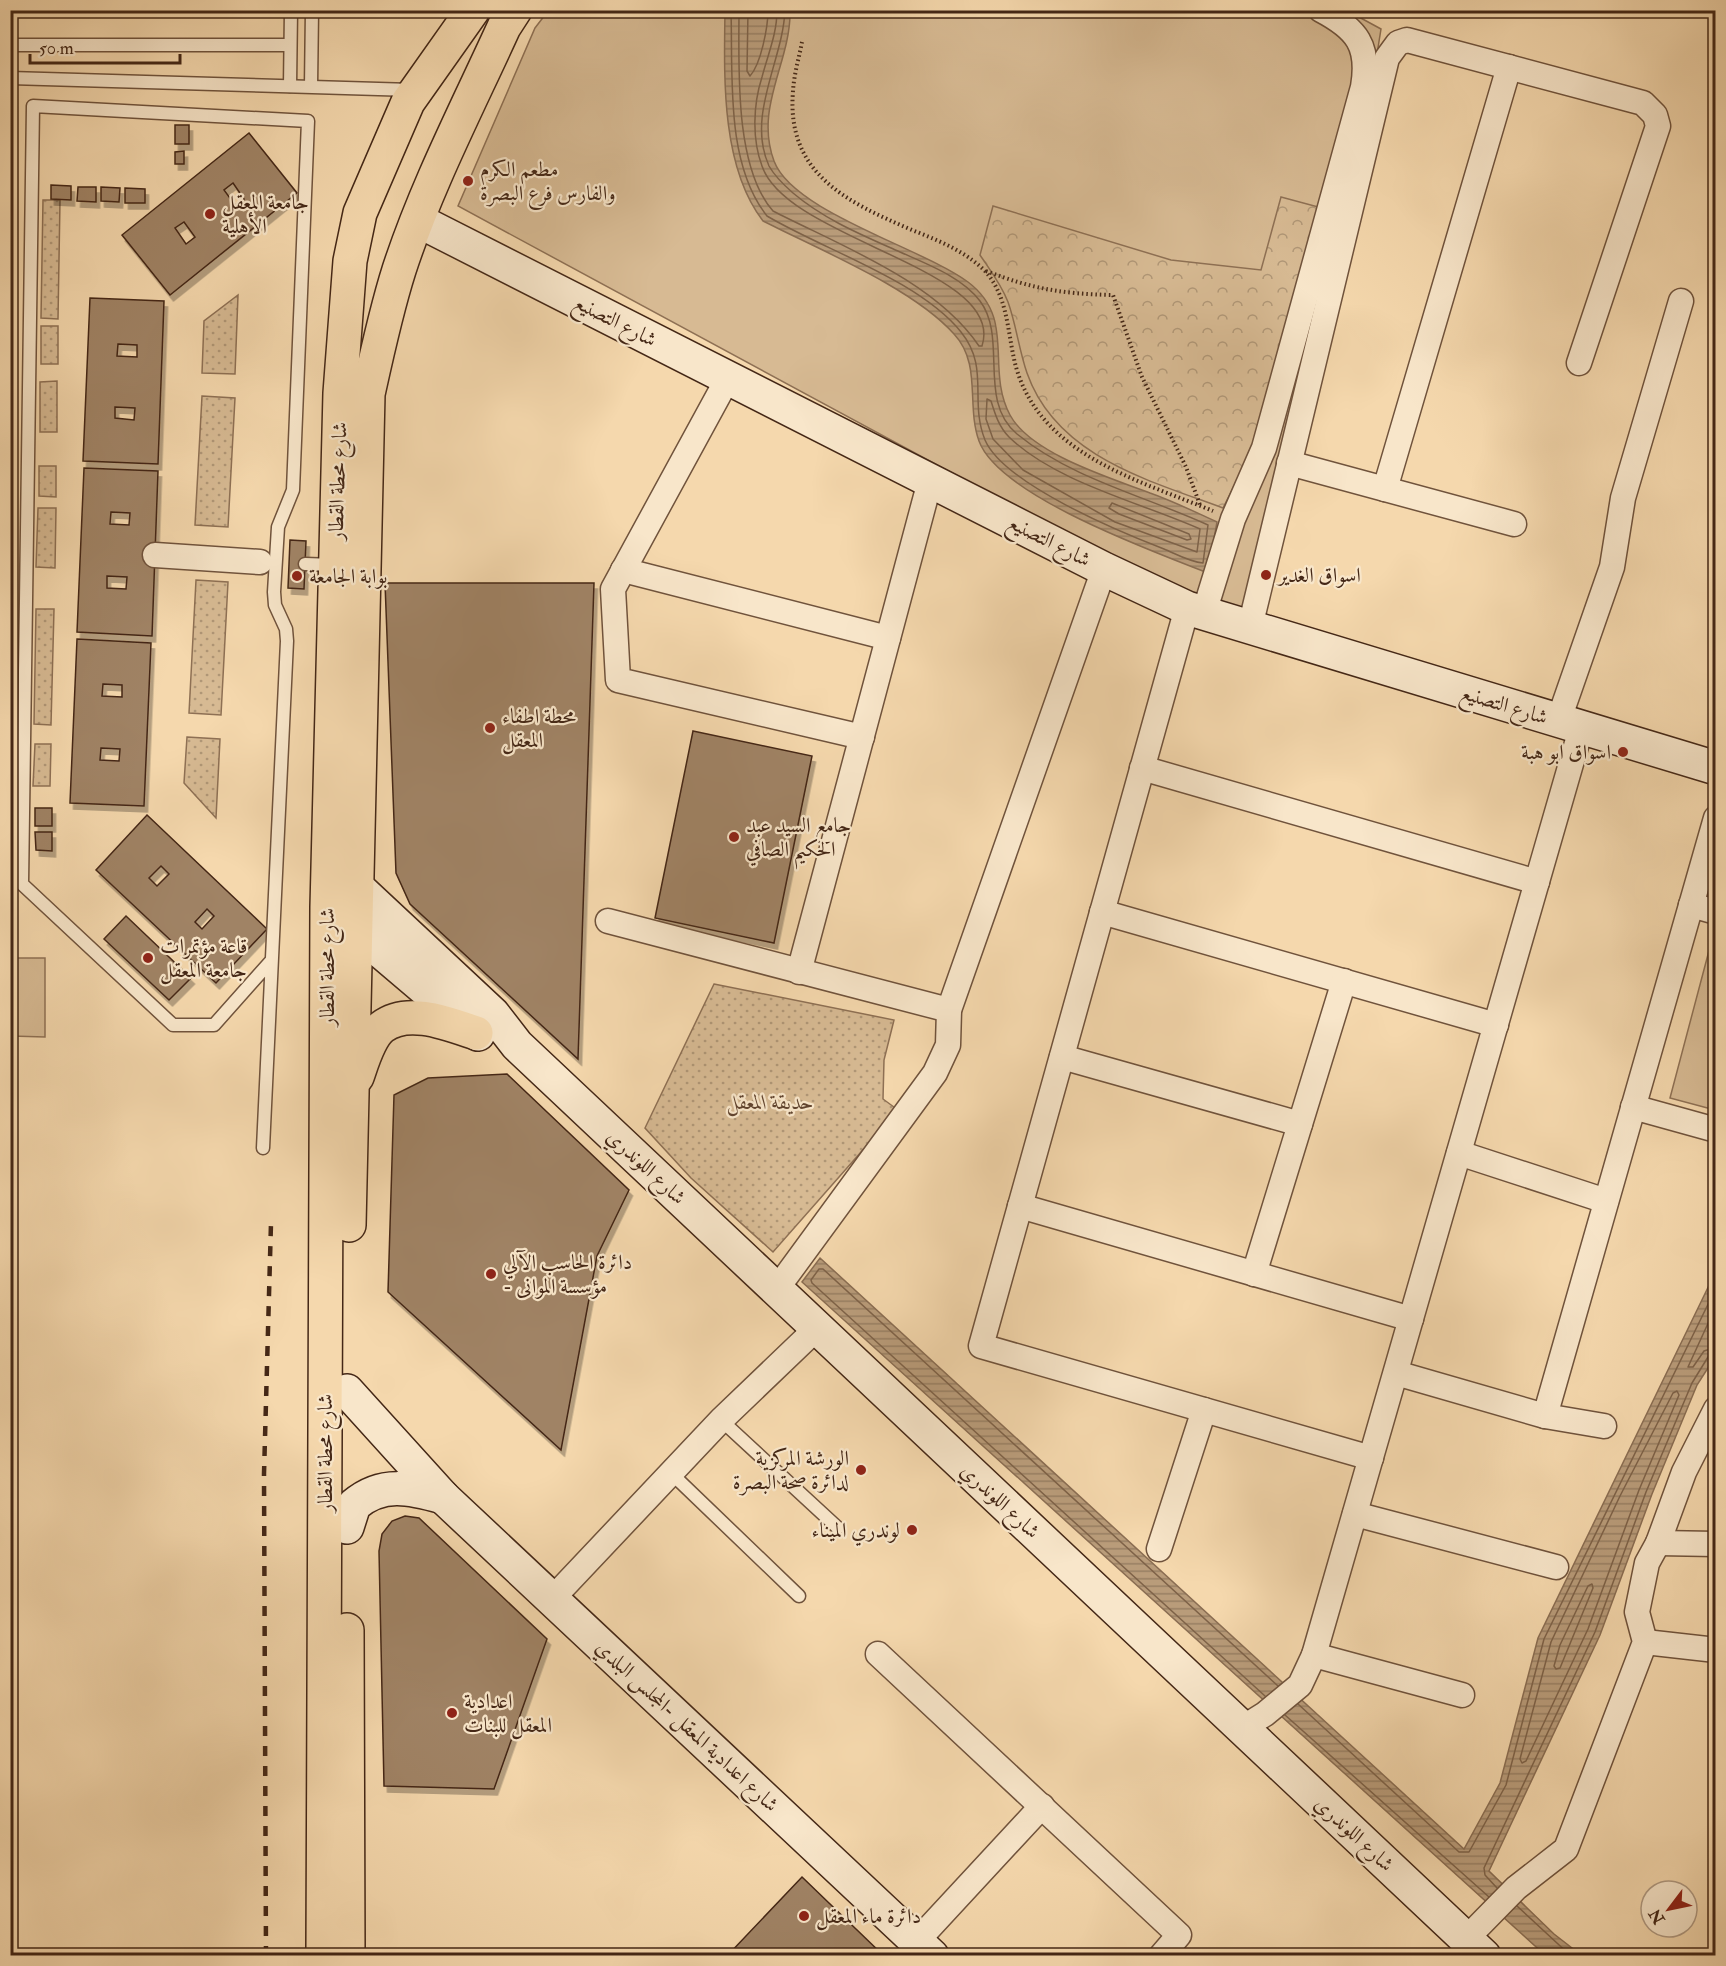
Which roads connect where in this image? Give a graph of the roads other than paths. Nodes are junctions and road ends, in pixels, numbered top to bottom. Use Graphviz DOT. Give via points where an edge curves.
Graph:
graph roads {
  1 [pos="291,10"];
  2 [pos="312,10"];
  3 [pos="473,10"];
  4 [pos="514,10"];
  5 [pos="1321,10"];
  6 [pos="10,45"];
  7 [pos="290,45"];
  8 [pos="1509,67"];
  9 [pos="10,78"];
  10 [pos="290,86"];
  11 [pos="311,86"];
  12 [pos="412,96"];
  13 [pos="457,132"];
  14 [pos="419,221"];
  15 [pos="350,261"];
  16 [pos="400,268"];
  17 [pos="1681,301"];
  18 [pos="1580,363"];
  19 [pos="729,378"];
  20 [pos="1289,463"];
  21 [pos="930,481"];
  22 [pos="1385,489"];
  23 [pos="1514,524"];
  24 [pos="155,555"];
  25 [pos="267,562"];
  26 [pos="289,563"];
  27 [pos="1104,569"];
  28 [pos="623,570"];
  29 [pos="1196,611"];
  30 [pos="1250,627"];
  31 [pos="888,638"];
  32 [pos="346,671"];
  33 [pos="1570,725"];
  34 [pos="862,737"];
  35 [pos="1142,768"];
  36 [pos="1716,768"];
  37 [pos="1716,818"];
  38 [pos="329,866"];
  39 [pos="1537,882"];
  40 [pos="357,886"];
  41 [pos="1691,905"];
  42 [pos="327,907"];
  43 [pos="1102,912"];
  44 [pos="1716,912"];
  45 [pos="608,921"];
  46 [pos="358,932"];
  47 [pos="271,961"];
  48 [pos="799,972"];
  49 [pos="1344,981"];
  50 [pos="949,1010"];
  51 [pos="1496,1025"];
  52 [pos="476,1033"];
  53 [pos="517,1045"];
  54 [pos="1062,1057"];
  55 [pos="350,1093"];
  56 [pos="1633,1107"];
  57 [pos="1300,1124"];
  58 [pos="1716,1130"];
  59 [pos="263,1148"];
  60 [pos="1459,1154"];
  61 [pos="1606,1201"];
  62 [pos="1020,1206"];
  63 [pos="1254,1274"];
  64 [pos="776,1290"];
  65 [pos="1411,1319"];
  66 [pos="817,1329"];
  67 [pos="1396,1373"];
  68 [pos="347,1391"];
  69 [pos="1716,1409"];
  70 [pos="1204,1410"];
  71 [pos="1545,1416"];
  72 [pos="721,1420"];
  73 [pos="1604,1426"];
  74 [pos="1371,1458"];
  75 [pos="670,1473"];
  76 [pos="443,1497"];
  77 [pos="1355,1515"];
  78 [pos="347,1527"];
  79 [pos="838,1528"];
  80 [pos="1658,1543"];
  81 [pos="1716,1544"];
  82 [pos="1159,1549"];
  83 [pos="1556,1567"];
  84 [pos="799,1596"];
  85 [pos="552,1599"];
  86 [pos="1645,1642"];
  87 [pos="1716,1650"];
  88 [pos="878,1654"];
  89 [pos="1314,1655"];
  90 [pos="1462,1695"];
  91 [pos="1253,1721"];
  92 [pos="1042,1806"];
  93 [pos="1475,1947"];
  94 [pos="924,1948"];
  95 [pos="323,1956"];
  96 [pos="348,1956"];
  97 [pos="1161,1956"];
  1 -- 7 [label="lane"];
  2 -- 11 [label="lane"];
  3 -- 12 [label="main road, شارع محطة القطار"];
  4 -- 13 [label="main road, شارع محطة القطار"];
  5 -- 29 [label="street" via="1355,34 1364,48 1367,67 1363,87 1264,448"];
  6 -- 7 [label="lane"];
  7 -- 10 [label="lane"];
  8 -- 18 [label="street" via="1643,103 1658,126"];
  8 -- 20 [label="street" via="1407,40 1398,43 1387,58"];
  8 -- 22 [label="street"];
  9 -- 10 [label="lane"];
  10 -- 11 [label="lane"];
  11 -- 12 [label="lane"];
  12 -- 13 [label="main road" via="436,85 447,89 454,97"];
  12 -- 15 [label="main road, شارع محطة القطار" via="360,213"];
  13 -- 14 [label="main road, شارع محطة القطار"];
  14 -- 16 [label="main road, شارع محطة القطار"];
  14 -- 19 [label="street, شارع التصنيع"];
  15 -- 16 [label="main road" via="356,273 368,280"];
  15 -- 32 [label="main road, شارع محطة القطار" via="340,393 320,565"];
  16 -- 32 [label="main road, شارع محطة القطار" via="368,394"];
  17 -- 33 [label="street" via="1623,498 1612,567"];
  19 -- 21 [label="street, شارع التصنيع"];
  19 -- 28 [label="street"];
  20 -- 22 [label="street"];
  20 -- 30 [label="street"];
  21 -- 27 [label="street, شارع التصنيع"];
  21 -- 31 [label="street"];
  22 -- 23 [label="street"];
  24 -- 25 [label="street"];
  25 -- 26 [label="lane"];
  25 -- 47 [label="lane" via="274,599 287,635"];
  25 -- 47 [label="lane" via="293,490 308,121 33,106 22,884 173,1024 214,1024"];
  27 -- 29 [label="street, شارع التصنيع"];
  27 -- 50 [label="street"];
  28 -- 31 [label="street"];
  28 -- 34 [label="street" via="613,589 618,680"];
  29 -- 30 [label="street, شارع التصنيع"];
  29 -- 35 [label="street"];
  30 -- 33 [label="street, شارع التصنيع"];
  31 -- 34 [label="street"];
  32 -- 38 [label="main road, شارع محطة القطار"];
  32 -- 40 [label="main road, شارع محطة القطار"];
  33 -- 36 [label="street, شارع التصنيع"];
  33 -- 39 [label="street"];
  34 -- 48 [label="street"];
  35 -- 39 [label="street"];
  35 -- 43 [label="street"];
  37 -- 41 [label="street"];
  38 -- 40 [label="street, شارع اللوندري"];
  38 -- 42 [label="main road, شارع محطة القطار"];
  39 -- 51 [label="street"];
  40 -- 46 [label="main road, شارع محطة القطار"];
  40 -- 53 [label="street, شارع اللوندري" via="493,1014"];
  41 -- 44 [label="street"];
  41 -- 56 [label="street"];
  42 -- 46 [label="street"];
  42 -- 95 [label="main road, شارع محطة القطار"];
  43 -- 49 [label="street"];
  43 -- 54 [label="street"];
  45 -- 48 [label="street"];
  46 -- 52 [label="street"];
  46 -- 55 [label="main road, شارع محطة القطار"];
  47 -- 59 [label="lane"];
  48 -- 50 [label="street"];
  49 -- 51 [label="street"];
  49 -- 57 [label="street"];
  50 -- 64 [label="street" via="948,1045 935,1072"];
  51 -- 60 [label="street"];
  52 -- 53 [label="street"];
  52 -- 55 [label="main road" via="432,1019 408,1018 381,1027"];
  53 -- 64 [label="street, شارع اللوندري"];
  54 -- 57 [label="street"];
  54 -- 62 [label="street"];
  55 -- 68 [label="main road, شارع محطة القطار"];
  56 -- 58 [label="street"];
  56 -- 61 [label="street"];
  57 -- 63 [label="street"];
  60 -- 61 [label="street"];
  60 -- 65 [label="street"];
  61 -- 71 [label="street"];
  62 -- 63 [label="street"];
  62 -- 70 [label="street" via="981,1346"];
  63 -- 65 [label="street"];
  64 -- 66 [label="street, شارع اللوندري"];
  65 -- 67 [label="street"];
  66 -- 72 [label="street"];
  66 -- 91 [label="street, شارع اللوندري"];
  67 -- 71 [label="street"];
  67 -- 74 [label="street"];
  68 -- 76 [label="street, شارع اعدادية المعقل -المجلس البلدي"];
  68 -- 78 [label="main road, شارع محطة القطار"];
  69 -- 80 [label="street" via="1684,1472"];
  70 -- 74 [label="street"];
  70 -- 82 [label="street"];
  71 -- 73 [label="street"];
  72 -- 75 [label="street"];
  72 -- 79 [label="lane"];
  74 -- 77 [label="street"];
  75 -- 84 [label="lane"];
  75 -- 85 [label="street"];
  76 -- 78 [label="street" via="408,1487 380,1489 354,1505"];
  76 -- 85 [label="street, شارع اعدادية المعقل -المجلس البلدي"];
  77 -- 83 [label="street"];
  77 -- 89 [label="street"];
  78 -- 96 [label="main road, شارع محطة القطار"];
  80 -- 81 [label="street"];
  80 -- 86 [label="street" via="1647,1563 1637,1612"];
  85 -- 94 [label="street, شارع اعدادية المعقل -المجلس البلدي"];
  86 -- 87 [label="street"];
  86 -- 93 [label="street" via="1566,1849 1489,1914"];
  88 -- 92 [label="street"];
  89 -- 90 [label="street"];
  89 -- 91 [label="street" via="1300,1685"];
  91 -- 93 [label="street, شارع اللوندري"];
  92 -- 94 [label="street"];
  92 -- 97 [label="street" via="1179,1935"];
}
